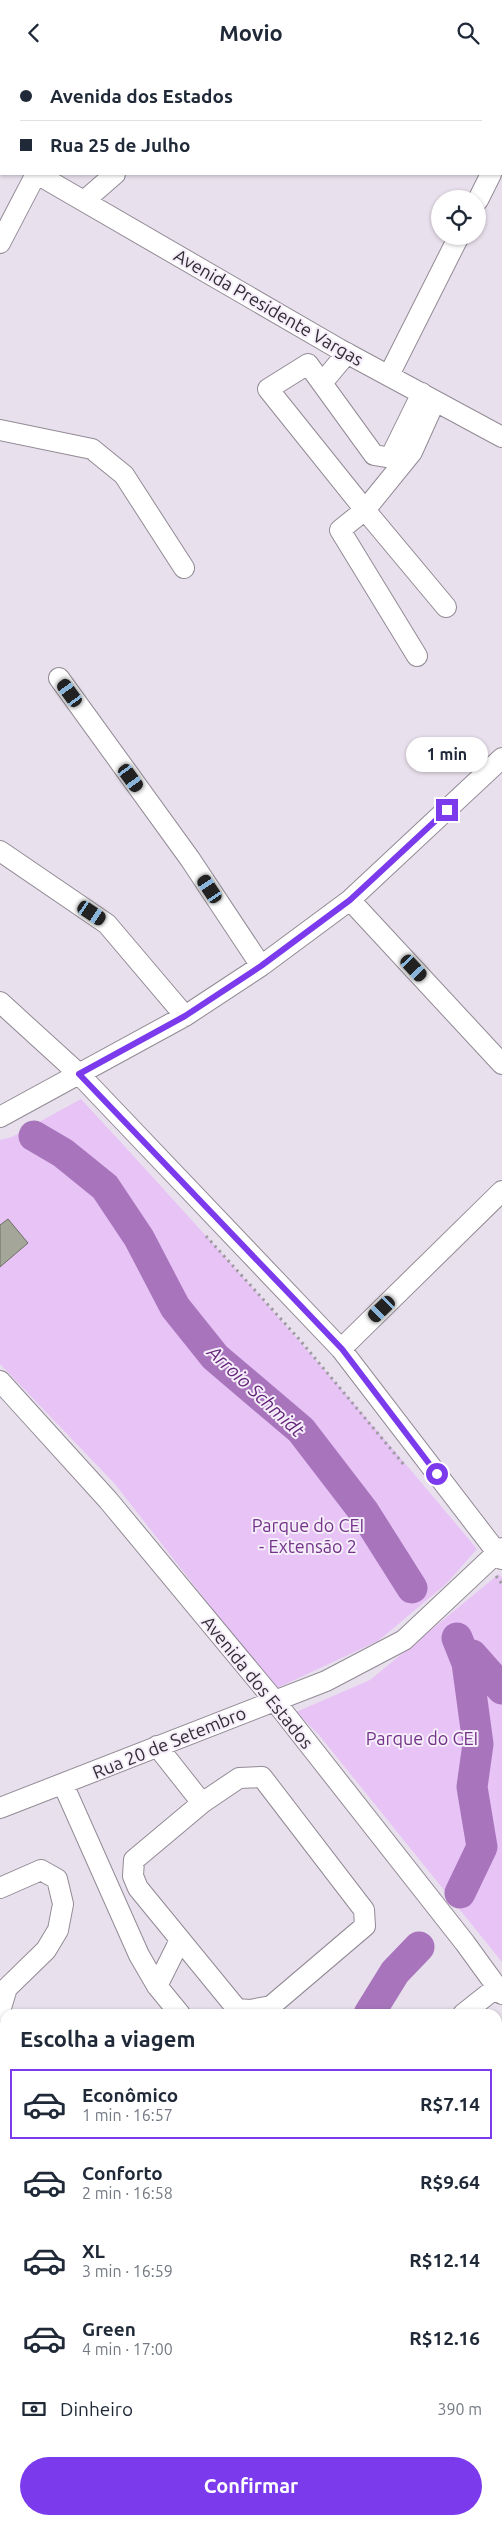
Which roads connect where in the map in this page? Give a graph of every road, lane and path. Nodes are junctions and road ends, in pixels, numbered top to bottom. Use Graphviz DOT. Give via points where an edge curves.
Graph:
graph roads {
  1 [pos="36,175"];
  2 [pos="39,175"];
  3 [pos="114,175"];
  4 [pos="490,175"];
  5 [pos="483,190"];
  6 [pos="84,201"];
  7 [pos="0,243"];
  8 [pos="454,245"];
  9 [pos="347,353"];
  10 [pos="389,375"];
  11 [pos="322,383"];
  12 [pos="429,397"];
  13 [pos="0,430"];
  14 [pos="502,437"];
  15 [pos="365,510"];
  16 [pos="184,568"];
  17 [pos="446,607"];
  18 [pos="417,656"];
  19 [pos="59,678"];
  20 [pos="502,759"];
  21 [pos="0,851"];
  22 [pos="350,900"];
  23 [pos="261,966"];
  24 [pos="0,1002"];
  25 [pos="185,1016"];
  26 [pos="502,1065"];
  27 [pos="79,1074"];
  28 [pos="0,1117"];
  29 [pos="502,1191"];
  30 [pos="200,1230"];
  31 [pos="342,1349"];
  32 [pos="0,1381"];
  33 [pos="412,1473"];
  34 [pos="497,1556"];
  35 [pos="502,1584"];
  36 [pos="274,1700"];
  37 [pos="157,1746"];
  38 [pos="63,1784"];
  39 [pos="202,1803"];
  40 [pos="0,1808"];
  41 [pos="0,1889"];
  42 [pos="180,1940"];
  43 [pos="156,1986"];
  44 [pos="499,1990"];
  45 [pos="1,2009"];
  46 [pos="176,2009"];
  47 [pos="235,2009"];
  48 [pos="255,2009"];
  49 [pos="470,2009"];
  1 -- 7 [label="street"];
  2 -- 6 [label="street, Avenida Presidente Vargas"];
  3 -- 6 [label="street"];
  4 -- 5 [label="street"];
  6 -- 9 [label="street, Avenida Presidente Vargas"];
  8 -- 10 [label="street"];
  9 -- 10 [label="street, Avenida Presidente Vargas"];
  9 -- 11 [label="street"];
  10 -- 12 [label="street, Avenida Presidente Vargas"];
  11 -- 12 [label="street" via="374,455 386,457 392,453"];
  11 -- 15 [label="street" via="308,364 268,389"];
  12 -- 14 [label="street, Avenida Presidente Vargas"];
  12 -- 15 [label="street" via="412,452"];
  13 -- 16 [label="street" via="92,449 124,475"];
  15 -- 17 [label="street"];
  15 -- 18 [label="street" via="340,530"];
  19 -- 23 [label="street" via="190,859"];
  20 -- 22 [label="street"];
  21 -- 25 [label="street" via="107,924"];
  22 -- 23 [label="street"];
  22 -- 26 [label="street"];
  23 -- 25 [label="street"];
  24 -- 27 [label="street"];
  25 -- 27 [label="street"];
  27 -- 28 [label="street"];
  27 -- 31 [label="street"];
  29 -- 31 [label="street"];
  30 -- 33 [label="path" via="299,1339"];
  31 -- 34 [label="street"];
  32 -- 36 [label="street, Avenida dos Estados" via="108,1500"];
  34 -- 35 [label="path"];
  34 -- 36 [label="street, Rua 20 de Setembro" via="404,1640 326,1681"];
  36 -- 37 [label="street, Rua 20 de Setembro"];
  36 -- 44 [label="street, Avenida dos Estados"];
  37 -- 38 [label="street, Rua 20 de Setembro"];
  37 -- 39 [label="street"];
  38 -- 40 [label="street, Rua 20 de Setembro"];
  38 -- 43 [label="street"];
  39 -- 42 [label="street" via="134,1860 133,1876 138,1888"];
  39 -- 48 [label="street" via="239,1777 262,1777 364,1910 366,1927 271,2006"];
  41 -- 45 [label="street" via="41,1870 56,1879 63,1904 58,1931 46,1950 7,1988"];
  42 -- 43 [label="street"];
  42 -- 47 [label="street"];
  43 -- 46 [label="street"];
  44 -- 49 [label="street"];
}
